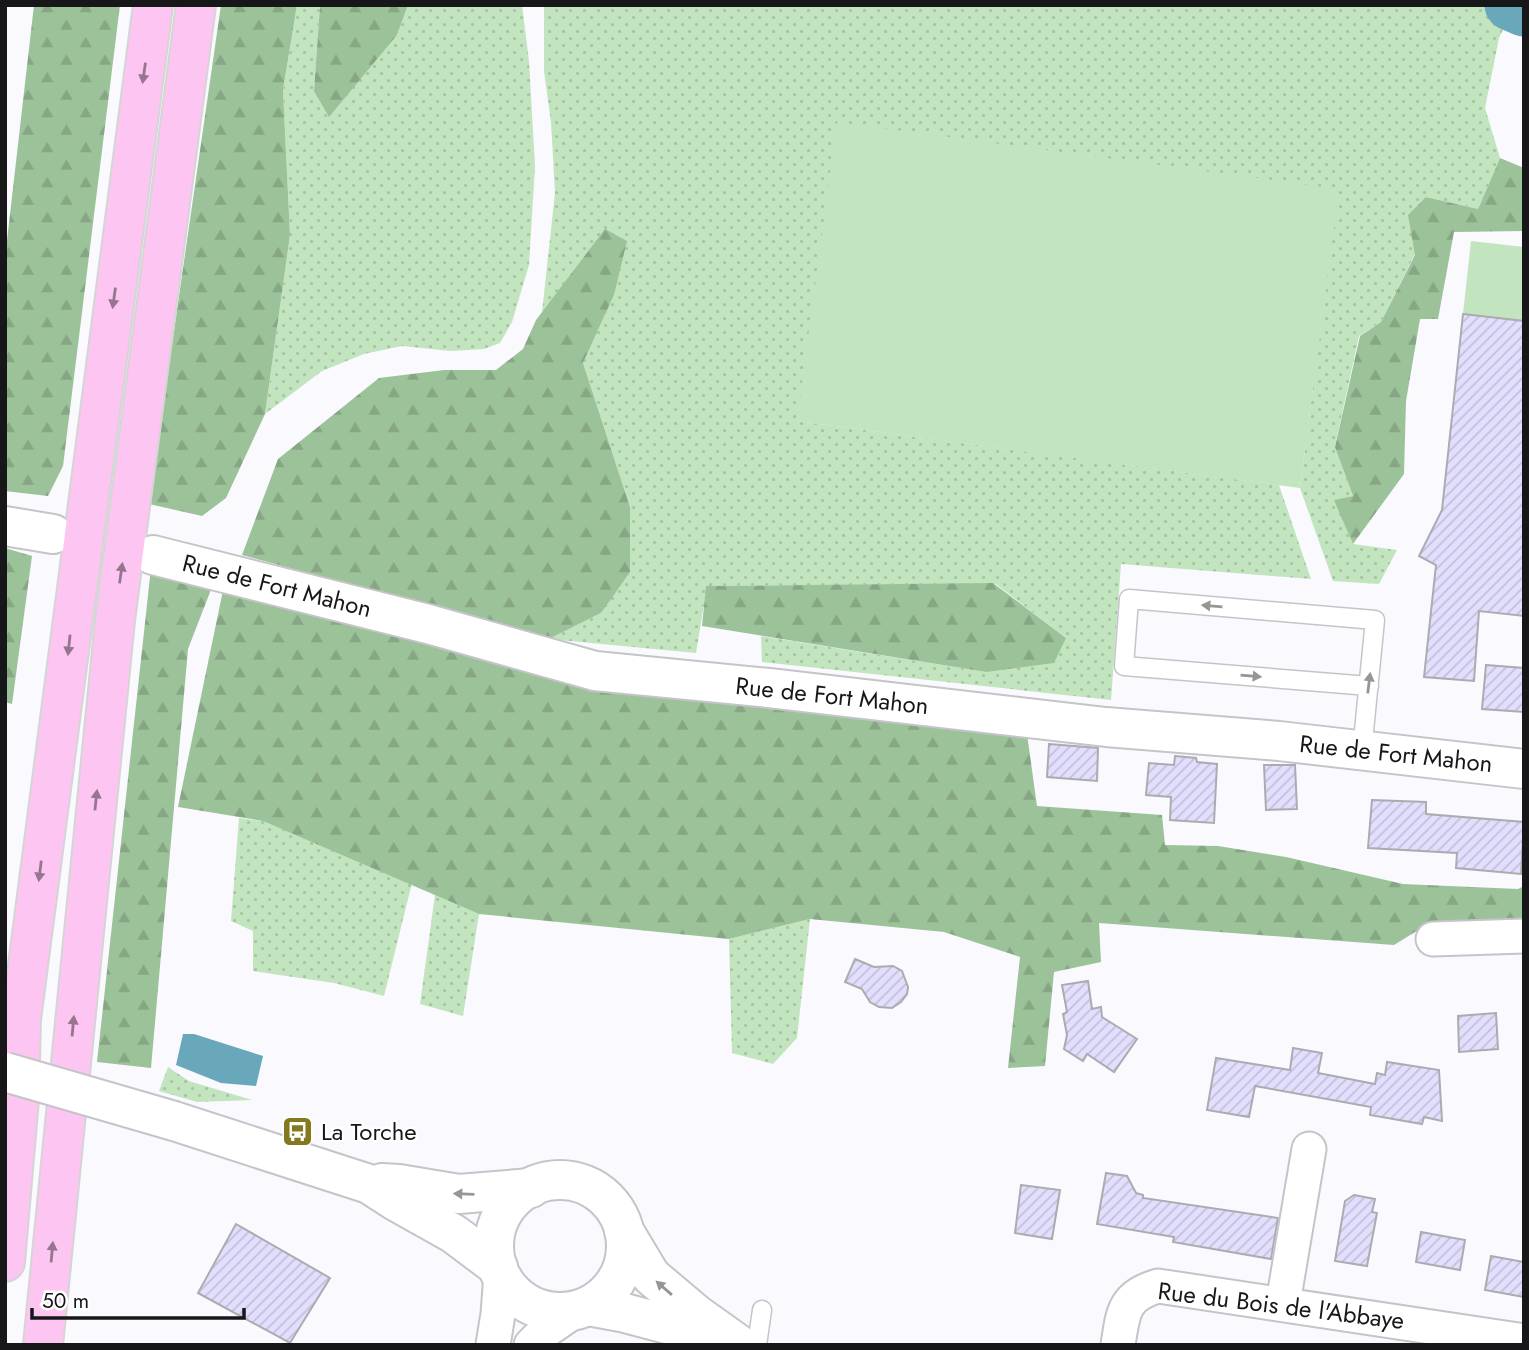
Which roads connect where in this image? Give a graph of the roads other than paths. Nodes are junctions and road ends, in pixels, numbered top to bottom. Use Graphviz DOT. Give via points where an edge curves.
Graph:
graph roads {
  1 [pos="153,5"];
  2 [pos="196,5"];
  3 [pos="5,526"];
  4 [pos="53,534"];
  5 [pos="153,555"];
  6 [pos="1369,686"];
  7 [pos="1362,751"];
  8 [pos="1524,769"];
  9 [pos="1524,936"];
  10 [pos="1433,939"];
  11 [pos="21,1019"];
  12 [pos="5,1058"];
  13 [pos="5,1072"];
  14 [pos="1309,1149"];
  15 [pos="369,1184"];
  16 [pos="531,1188"];
  17 [pos="625,1231"];
  18 [pos="5,1262"];
  19 [pos="499,1270"];
  20 [pos="1283,1303"];
  21 [pos="582,1308"];
  22 [pos="762,1310"];
  23 [pos="1524,1341"];
  24 [pos="745,1344"];
  25 [pos="43,1345"];
  26 [pos="493,1345"];
  27 [pos="531,1345"];
  28 [pos="1118,1345"];
  1 -- 11 [label="main road, one-way"];
  25 -- 2 [label="main road, one-way" via="114,620"];
  3 -- 4 [label="street"];
  5 -- 7 [label="street, Rue de Fort Mahon" via="595,671"];
  6 -- 6 [label="lane, one-way" via="1375,620 1129,599 1124,666"];
  6 -- 7 [label="lane"];
  7 -- 8 [label="street, Rue de Fort Mahon"];
  9 -- 10 [label="street"];
  11 -- 12 [label="main road"];
  11 -- 18 [label="main road"];
  13 -- 15 [label="street, bridge"];
  14 -- 20 [label="street"];
  16 -- 15 [label="street, one-way" via="471,1195"];
  15 -- 19 [label="street" via="454,1234"];
  16 -- 17 [label="street" via="564,1180 586,1185 604,1197"];
  16 -- 19 [label="street" via="506,1208 497,1228"];
  17 -- 21 [label="street" via="619,1278 606,1294"];
  24 -- 17 [label="street, one-way" via="696,1314 651,1276"];
  19 -- 21 [label="street" via="510,1289 527,1303 546,1311"];
  19 -- 26 [label="street"];
  20 -- 23 [label="street, Rue du Bois de l'Abbaye"];
  20 -- 28 [label="street, Rue du Bois de l'Abbaye" via="1158,1286 1144,1290 1124,1308"];
  21 -- 24 [label="street" via="621,1312"];
  21 -- 27 [label="street"];
  22 -- 24 [label="lane"];
}
